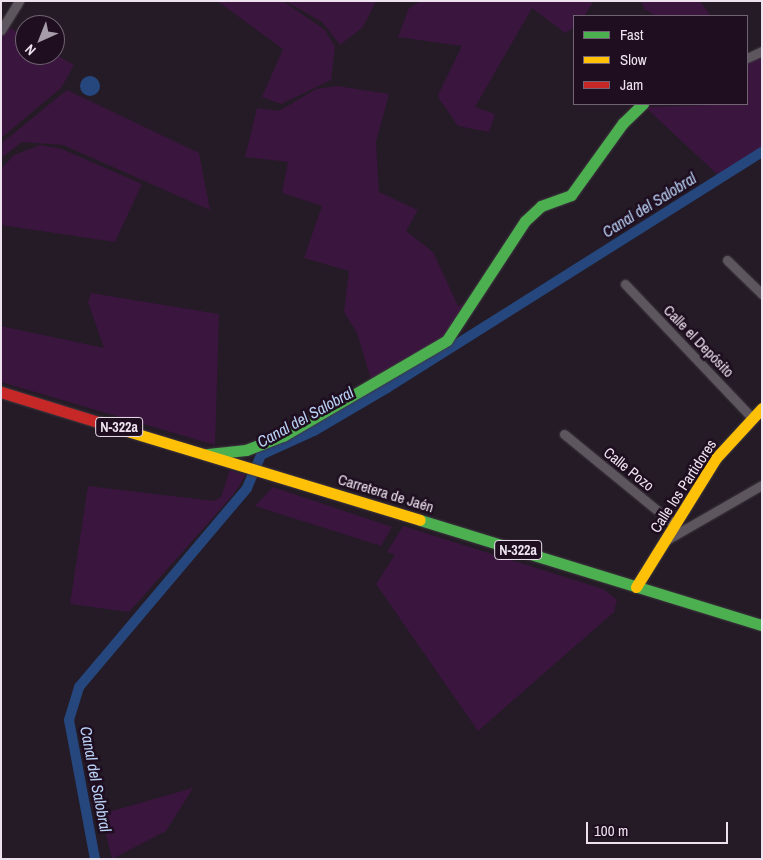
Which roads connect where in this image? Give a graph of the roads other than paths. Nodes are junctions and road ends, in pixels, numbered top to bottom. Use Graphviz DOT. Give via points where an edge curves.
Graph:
graph roads {
  1 [pos="19,1"];
  2 [pos="1,30"];
  3 [pos="762,50"];
  4 [pos="748,57"];
  5 [pos="642,105"];
  6 [pos="727,260"];
  7 [pos="625,284"];
  8 [pos="762,294"];
  9 [pos="1,392"];
  10 [pos="762,408"];
  11 [pos="752,418"];
  12 [pos="564,434"];
  13 [pos="208,454"];
  14 [pos="762,485"];
  15 [pos="675,525"];
  16 [pos="666,540"];
  17 [pos="636,587"];
  18 [pos="762,625"];
  1 -- 2 [label="street"];
  3 -- 4 [label="street"];
  5 -- 13 [label="main road" via="622,123 590,174 571,194 541,206 525,220 447,340 283,436 246,450"];
  6 -- 8 [label="street"];
  7 -- 11 [label="street, Calle el Depósito"];
  9 -- 13 [label="main road, Carretera de Jaén / N-322a"];
  10 -- 11 [label="main road, Calle los Partidores"];
  11 -- 15 [label="main road, Calle los Partidores" via="716,458"];
  12 -- 15 [label="street, Calle Pozo"];
  13 -- 17 [label="main road, Carretera de Jaén / N-322a"];
  14 -- 16 [label="street"];
  15 -- 16 [label="main road, Calle los Partidores"];
  16 -- 17 [label="main road, Calle los Partidores"];
  17 -- 18 [label="main road, Carretera de Jaén / N-322a"];
}
